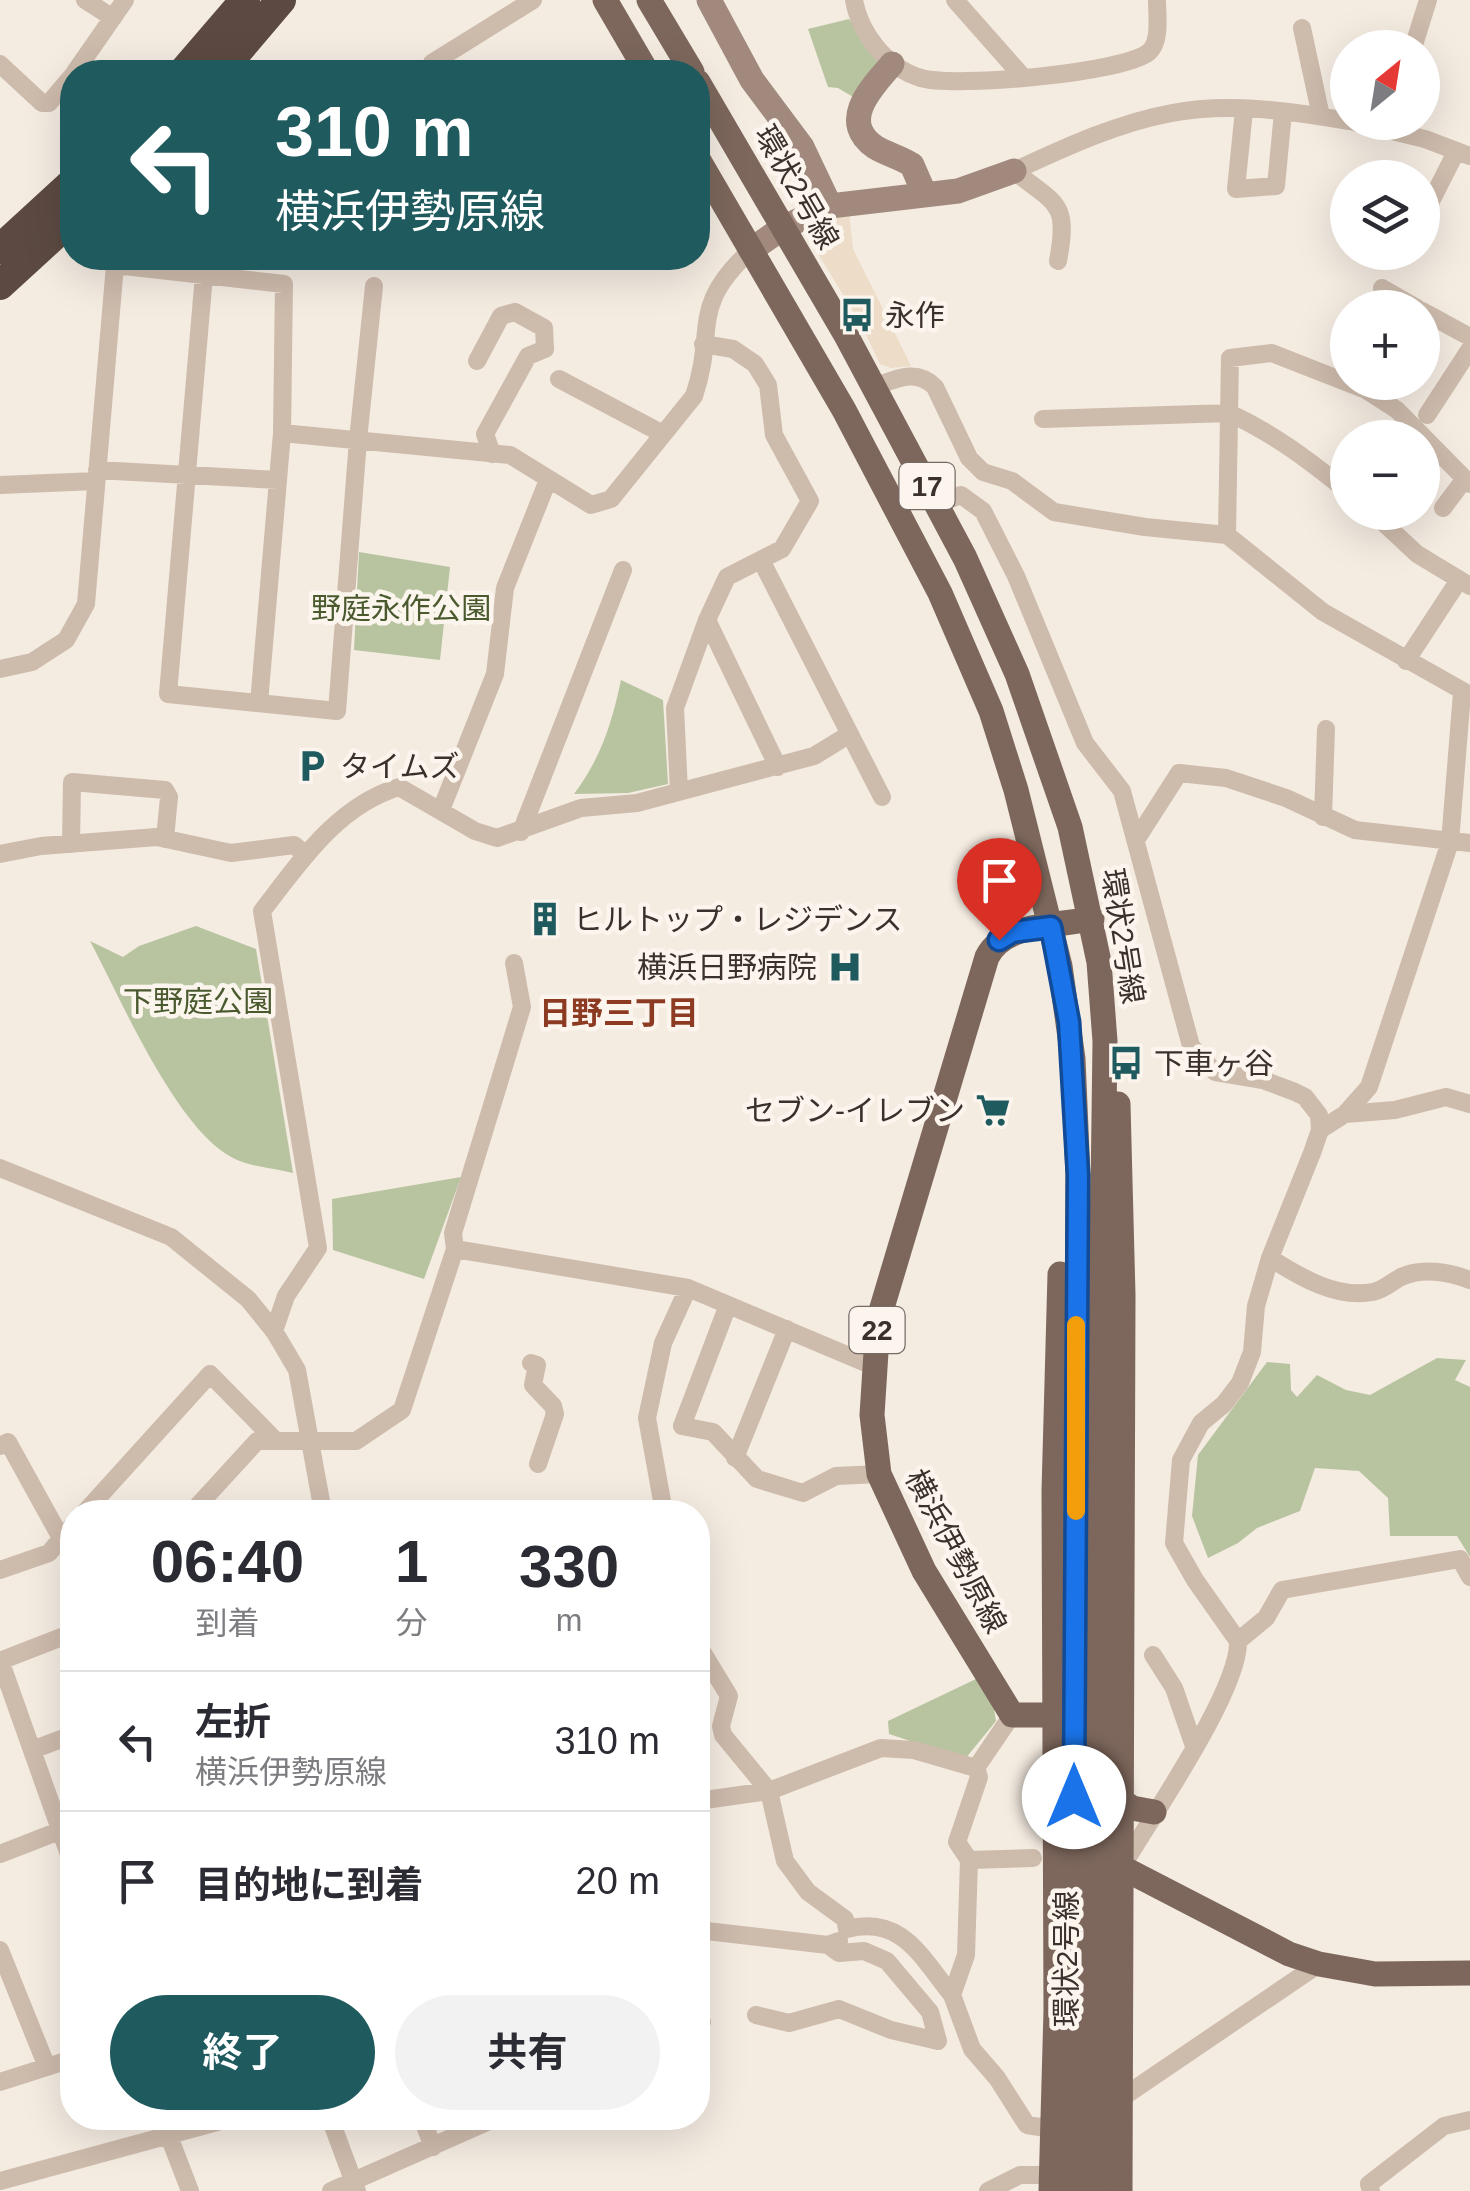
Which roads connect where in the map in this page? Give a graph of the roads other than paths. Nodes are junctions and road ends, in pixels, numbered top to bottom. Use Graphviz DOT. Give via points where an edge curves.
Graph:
graph roads {
  1 [pos="85,0"];
  2 [pos="125,0"];
  3 [pos="245,0"];
  4 [pos="281,0"];
  5 [pos="534,0"];
  6 [pos="605,0"];
  7 [pos="649,0"];
  8 [pos="709,0"];
  9 [pos="854,0"];
  10 [pos="955,0"];
  11 [pos="1157,0"];
  12 [pos="1428,0"];
  13 [pos="113,18"];
  14 [pos="1302,28"];
  15 [pos="1419,30"];
  16 [pos="84,60"];
  17 [pos="193,60"];
  18 [pos="230,60"];
  19 [pos="435,60"];
  20 [pos="640,60"];
  21 [pos="685,60"];
  22 [pos="0,64"];
  23 [pos="892,64"];
  24 [pos="1023,77"];
  25 [pos="60,90"];
  26 [pos="710,102"];
  27 [pos="1244,110"];
  28 [pos="1283,112"];
  29 [pos="1321,116"];
  30 [pos="1330,118"];
  31 [pos="1426,140"];
  32 [pos="1463,154"];
  33 [pos="1014,171"];
  34 [pos="710,180"];
  35 [pos="1440,190"];
  36 [pos="60,194"];
  37 [pos="924,195"];
  38 [pos="830,206"];
  39 [pos="784,227"];
  40 [pos="60,230"];
  41 [pos="0,249"];
  42 [pos="751,250"];
  43 [pos="1058,261"];
  44 [pos="115,270"];
  45 [pos="160,270"];
  46 [pos="204,275"];
  47 [pos="0,285"];
  48 [pos="374,286"];
  49 [pos="1382,288"];
  50 [pos="1386,290"];
  51 [pos="1440,320"];
  52 [pos="1470,337"];
  53 [pos="702,344"];
  54 [pos="1470,349"];
  55 [pos="477,361"];
  56 [pos="558,378"];
  57 [pos="874,387"];
  58 [pos="1229,413"];
  59 [pos="1427,415"];
  60 [pos="1043,418"];
  61 [pos="282,433"];
  62 [pos="663,434"];
  63 [pos="358,440"];
  64 [pos="492,454"];
  65 [pos="187,474"];
  66 [pos="97,475"];
  67 [pos="1330,477"];
  68 [pos="278,480"];
  69 [pos="548,480"];
  70 [pos="1467,482"];
  71 [pos="0,485"];
  72 [pos="937,504"];
  73 [pos="1443,508"];
  74 [pos="1391,530"];
  75 [pos="1227,535"];
  76 [pos="761,560"];
  77 [pos="623,570"];
  78 [pos="1464,583"];
  79 [pos="708,620"];
  80 [pos="1406,660"];
  81 [pos="0,669"];
  82 [pos="1466,694"];
  83 [pos="259,702"];
  84 [pos="1326,730"];
  85 [pos="850,734"];
  86 [pos="778,767"];
  87 [pos="679,792"];
  88 [pos="882,797"];
  89 [pos="441,810"];
  90 [pos="1323,817"];
  91 [pos="521,832"];
  92 [pos="166,839"];
  93 [pos="1136,840"];
  94 [pos="1450,842"];
  95 [pos="1470,843"];
  96 [pos="71,844"];
  97 [pos="0,854"];
  98 [pos="306,855"];
  99 [pos="1092,920"];
  100 [pos="1051,927"];
  101 [pos="514,963"];
  102 [pos="1105,1040"];
  103 [pos="1470,1104"];
  104 [pos="1345,1114"];
  105 [pos="1320,1130"];
  106 [pos="1074,1141"];
  107 [pos="0,1168"];
  108 [pos="455,1249"];
  109 [pos="1270,1258"];
  110 [pos="1470,1280"];
  111 [pos="688,1288"];
  112 [pos="728,1305"];
  113 [pos="787,1329"];
  114 [pos="274,1331"];
  115 [pos="531,1363"];
  116 [pos="873,1366"];
  117 [pos="1088,1422"];
  118 [pos="276,1440"];
  119 [pos="312,1442"];
  120 [pos="0,1446"];
  121 [pos="734,1458"];
  122 [pos="538,1464"];
  123 [pos="879,1474"];
  124 [pos="96,1500"];
  125 [pos="203,1500"];
  126 [pos="319,1500"];
  127 [pos="662,1500"];
  128 [pos="60,1521"];
  129 [pos="60,1540"];
  130 [pos="0,1570"];
  131 [pos="1470,1577"];
  132 [pos="60,1638"];
  133 [pos="1238,1641"];
  134 [pos="1153,1655"];
  135 [pos="0,1660"];
  136 [pos="710,1665"];
  137 [pos="1012,1715"];
  138 [pos="1055,1715"];
  139 [pos="60,1739"];
  140 [pos="1194,1746"];
  141 [pos="32,1750"];
  142 [pos="976,1768"];
  143 [pos="769,1791"];
  144 [pos="710,1799"];
  145 [pos="1122,1800"];
  146 [pos="1055,1808"];
  147 [pos="60,1812"];
  148 [pos="1154,1812"];
  149 [pos="60,1831"];
  150 [pos="0,1854"];
  151 [pos="1033,1858"];
  152 [pos="969,1860"];
  153 [pos="1122,1867"];
  154 [pos="1170,1893"];
  155 [pos="1122,1914"];
  156 [pos="710,1931"];
  157 [pos="848,1938"];
  158 [pos="828,1945"];
  159 [pos="0,1950"];
  160 [pos="1319,1964"];
  161 [pos="1470,1973"];
  162 [pos="952,1995"];
  163 [pos="756,2015"];
  164 [pos="60,2063"];
  165 [pos="47,2067"];
  166 [pos="0,2082"];
  167 [pos="1123,2097"];
  168 [pos="1470,2120"];
  169 [pos="1052,2129"];
  170 [pos="167,2130"];
  171 [pos="190,2130"];
  172 [pos="335,2130"];
  173 [pos="427,2130"];
  174 [pos="470,2130"];
  175 [pos="169,2136"];
  176 [pos="433,2147"];
  177 [pos="1,2179"];
  178 [pos="1051,2183"];
  179 [pos="356,2187"];
  180 [pos="190,2191"];
  181 [pos="331,2191"];
  182 [pos="988,2191"];
  183 [pos="1073,2191"];
  184 [pos="1096,2191"];
  185 [pos="1120,2191"];
  186 [pos="1372,2191"];
  1 -- 13 [label="street"];
  2 -- 13 [label="street"];
  3 -- 17 [label="highway"];
  4 -- 18 [label="highway"];
  5 -- 19 [label="street"];
  6 -- 20 [label="main road"];
  7 -- 21 [label="main road"];
  8 -- 38 [label="street" via="752,80 802,147"];
  9 -- 23 [label="street" via="858,19"];
  10 -- 24 [label="street"];
  11 -- 24 [label="street" via="1156,43 1148,54 1077,73"];
  12 -- 15 [label="street"];
  13 -- 16 [label="street"];
  14 -- 29 [label="street"];
  22 -- 25 [label="street" via="42,103"];
  23 -- 24 [label="street" via="921,78 958,82"];
  23 -- 37 [label="street" via="863,97 860,128 874,146 912,165"];
  26 -- 39 [label="main road, 環状2号線 / 17"];
  27 -- 28 [label="street"];
  27 -- 28 [label="street" via="1236,189 1276,186"];
  27 -- 33 [label="street" via="1171,113 1078,141"];
  28 -- 29 [label="street"];
  29 -- 30 [label="street"];
  31 -- 32 [label="street"];
  32 -- 35 [label="street"];
  33 -- 37 [label="street"];
  33 -- 43 [label="street" via="1058,206 1064,225"];
  34 -- 42 [label="main road, 環状2号線 / 17"];
  36 -- 41 [label="highway"];
  37 -- 38 [label="street"];
  38 -- 39 [label="street"];
  39 -- 42 [label="street"];
  39 -- 57 [label="main road, 環状2号線 / 17"];
  40 -- 47 [label="highway"];
  42 -- 53 [label="street" via="719,283"];
  42 -- 100 [label="main road, 環状2号線 / 17" via="883,481 958,631 995,724"];
  44 -- 66 [label="street"];
  45 -- 46 [label="street"];
  46 -- 61 [label="street" via="284,284"];
  46 -- 65 [label="street"];
  48 -- 63 [label="street"];
  49 -- 50 [label="street"];
  51 -- 52 [label="street"];
  53 -- 62 [label="street" via="694,396"];
  53 -- 76 [label="street" via="734,349 755,364 768,385 774,434 810,501 782,550"];
  54 -- 59 [label="street"];
  55 -- 64 [label="street" via="502,316 515,312 544,328 545,348 528,356 485,434"];
  56 -- 62 [label="street"];
  57 -- 72 [label="main road, 環状2号線 / 17"];
  57 -- 75 [label="street" via="910,376 928,380 969,458 1054,512"];
  58 -- 60 [label="street"];
  58 -- 67 [label="street"];
  58 -- 70 [label="street" via="1230,358 1272,353 1366,390 1397,410"];
  58 -- 75 [label="street"];
  61 -- 63 [label="street"];
  61 -- 68 [label="street"];
  62 -- 69 [label="street" via="611,499 590,505"];
  63 -- 64 [label="street"];
  63 -- 83 [label="street" via="337,710"];
  64 -- 69 [label="street" via="510,456"];
  65 -- 66 [label="street"];
  65 -- 68 [label="street"];
  65 -- 83 [label="street" via="168,694"];
  66 -- 71 [label="street"];
  66 -- 81 [label="street" via="86,604 66,640 32,662"];
  68 -- 83 [label="street"];
  69 -- 89 [label="street" via="505,588 495,674"];
  70 -- 73 [label="street"];
  72 -- 93 [label="street" via="961,494 983,511 1085,742 1122,792"];
  72 -- 99 [label="main road, 環状2号線 / 17" via="1017,674 1070,826"];
  74 -- 78 [label="street"];
  75 -- 80 [label="street" via="1323,612"];
  76 -- 79 [label="street" via="727,578"];
  76 -- 85 [label="street"];
  77 -- 91 [label="street"];
  78 -- 80 [label="street"];
  79 -- 86 [label="street"];
  79 -- 87 [label="street" via="675,708"];
  80 -- 82 [label="street"];
  82 -- 94 [label="street"];
  84 -- 90 [label="street"];
  85 -- 86 [label="street"];
  85 -- 88 [label="street"];
  86 -- 87 [label="street"];
  87 -- 91 [label="street" via="581,808"];
  89 -- 91 [label="street" via="497,838"];
  89 -- 98 [label="street" via="399,787 371,795"];
  90 -- 93 [label="street" via="1226,778 1179,773"];
  90 -- 94 [label="street" via="1356,830"];
  92 -- 96 [label="street"];
  92 -- 96 [label="street" via="166,790 72,782"];
  92 -- 98 [label="street" via="231,853 294,845"];
  93 -- 105 [label="street" via="1191,1046 1215,1072 1264,1080 1305,1097 1320,1115"];
  94 -- 95 [label="street"];
  94 -- 104 [label="street" via="1369,1087"];
  96 -- 97 [label="street"];
  98 -- 114 [label="street" via="262,911 318,1248 286,1296"];
  99 -- 100 [label="main road, 横浜伊勢原線 / 22"];
  99 -- 102 [label="main road, 環状2号線 / 17"];
  100 -- 106 [label="main road, 環状2号線 / 17" via="1069,1022"];
  100 -- 116 [label="main road, 横浜伊勢原線 / 22" via="1012,932 987,956 884,1300"];
  101 -- 108 [label="street" via="522,1007 453,1233"];
  102 -- 117 [label="main road, 環状2号線 / 17"];
  102 -- 145 [label="main road" via="1116,1074 1123,1295"];
  103 -- 104 [label="street" via="1446,1096"];
  104 -- 105 [label="street"];
  105 -- 109 [label="street"];
  106 -- 117 [label="main road, 環状2号線 / 17"];
  106 -- 138 [label="main road" via="1064,1176 1059,1305"];
  107 -- 114 [label="street" via="171,1237 248,1299"];
  108 -- 111 [label="street"];
  108 -- 119 [label="street" via="402,1410 356,1441"];
  109 -- 110 [label="street" via="1302,1278 1348,1293 1376,1292 1427,1270"];
  109 -- 133 [label="street" via="1240,1383 1202,1423 1181,1460 1177,1498 1174,1544"];
  111 -- 112 [label="street"];
  111 -- 127 [label="street" via="664,1343 647,1418"];
  112 -- 113 [label="street"];
  112 -- 121 [label="street" via="682,1426 713,1432"];
  113 -- 116 [label="street"];
  113 -- 121 [label="street"];
  114 -- 119 [label="street" via="297,1370"];
  115 -- 122 [label="street" via="537,1365 533,1384 555,1414"];
  116 -- 123 [label="main road, 横浜伊勢原線 / 22"];
  117 -- 183 [label="main road, 環状2号線 / 17, bridge"];
  117 -- 184 [label="main road, 環状2号線 / 17, bridge"];
  118 -- 119 [label="street"];
  118 -- 124 [label="street" via="210,1374"];
  118 -- 125 [label="street" via="257,1441"];
  119 -- 126 [label="street"];
  120 -- 128 [label="street" via="8,1442"];
  121 -- 123 [label="street" via="757,1479 803,1493 836,1476"];
  123 -- 137 [label="main road, 横浜伊勢原線 / 22" via="924,1571"];
  129 -- 130 [label="street" via="48,1553"];
  131 -- 133 [label="street" via="1460,1559 1282,1590 1266,1618"];
  132 -- 135 [label="street"];
  133 -- 140 [label="street" via="1235,1671"];
  134 -- 140 [label="street" via="1174,1688"];
  135 -- 141 [label="street"];
  136 -- 143 [label="street" via="729,1696 722,1735"];
  137 -- 138 [label="main road"];
  137 -- 142 [label="street"];
  138 -- 146 [label="main road"];
  139 -- 141 [label="street"];
  140 -- 148 [label="street"];
  141 -- 147 [label="street"];
  142 -- 143 [label="street" via="881,1748"];
  142 -- 152 [label="street" via="958,1842"];
  143 -- 144 [label="street"];
  143 -- 162 [label="street" via="785,1861 808,1892 845,1918 846,1928 868,1923 892,1929"];
  145 -- 148 [label="main road"];
  145 -- 153 [label="main road"];
  146 -- 153 [label="main road"];
  146 -- 169 [label="main road"];
  148 -- 153 [label="street"];
  149 -- 150 [label="street"];
  151 -- 152 [label="street"];
  152 -- 162 [label="street" via="966,1954"];
  153 -- 154 [label="main road"];
  153 -- 155 [label="main road"];
  154 -- 155 [label="main road" via="1135,1900"];
  154 -- 160 [label="main road"];
  155 -- 167 [label="main road"];
  156 -- 158 [label="street"];
  157 -- 158 [label="street"];
  158 -- 163 [label="street" via="887,1960 930,2012 938,2041 839,2009 789,2023"];
  159 -- 165 [label="street"];
  160 -- 161 [label="main road" via="1375,1974"];
  160 -- 167 [label="street"];
  162 -- 169 [label="street" via="972,2049 1027,2125"];
  164 -- 165 [label="street"];
  165 -- 166 [label="street"];
  167 -- 185 [label="main road"];
  168 -- 186 [label="street" via="1444,2126 1369,2184"];
  169 -- 178 [label="main road"];
  170 -- 175 [label="street"];
  171 -- 175 [label="street"];
  172 -- 179 [label="street"];
  173 -- 176 [label="street"];
  174 -- 176 [label="street"];
  175 -- 177 [label="street"];
  175 -- 180 [label="street"];
  176 -- 179 [label="street"];
  178 -- 182 [label="street" via="1020,2175"];
  179 -- 181 [label="street"];
}
